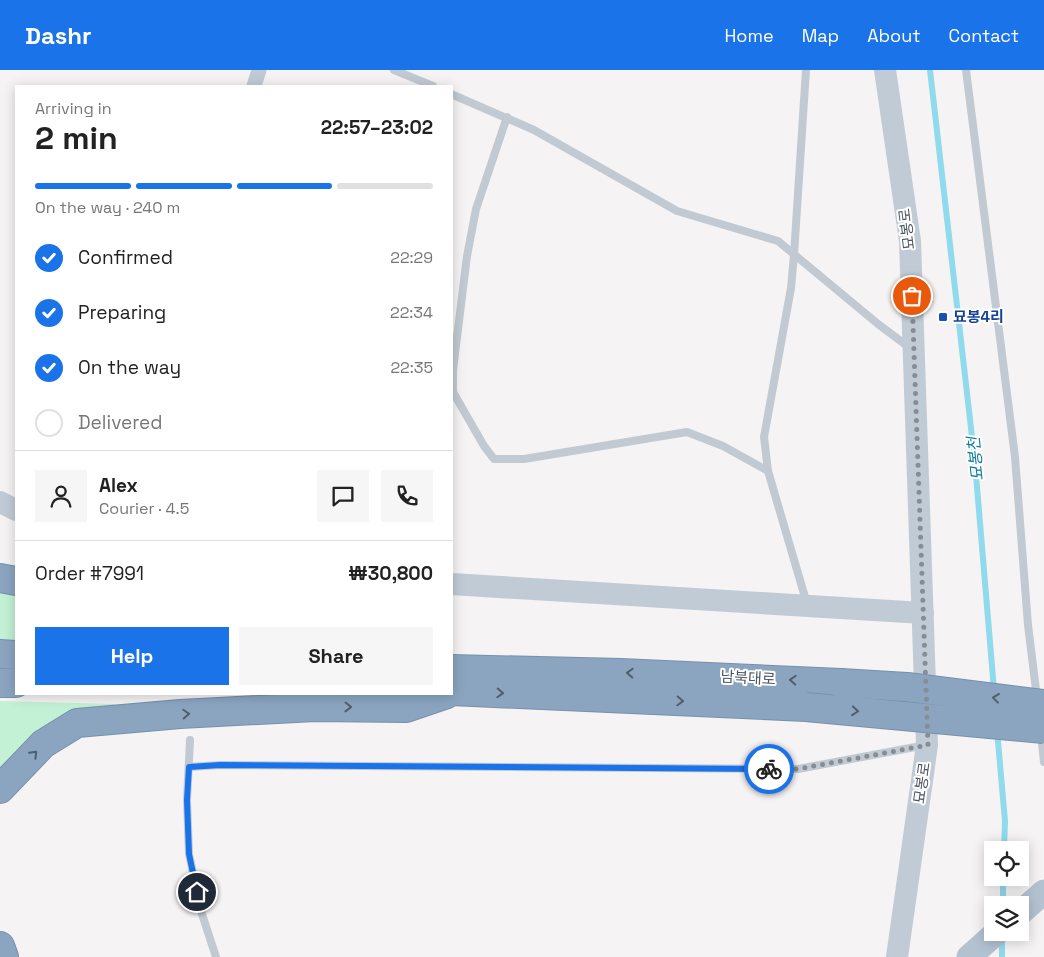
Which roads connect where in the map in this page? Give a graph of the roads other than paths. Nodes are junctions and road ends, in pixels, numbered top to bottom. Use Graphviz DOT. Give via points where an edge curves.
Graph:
graph roads {
  1 [pos="259,70"];
  2 [pos="394,70"];
  3 [pos="806,70"];
  4 [pos="885,70"];
  5 [pos="966,70"];
  6 [pos="254,85"];
  7 [pos="431,85"];
  8 [pos="453,95"];
  9 [pos="507,118"];
  10 [pos="794,255"];
  11 [pos="914,351"];
  12 [pos="768,471"];
  13 [pos="0,502"];
  14 [pos="15,510"];
  15 [pos="0,578"];
  16 [pos="15,581"];
  17 [pos="453,584"];
  18 [pos="807,606"];
  19 [pos="923,613"];
  20 [pos="0,654"];
  21 [pos="15,655"];
  22 [pos="453,682"];
  23 [pos="453,682"];
  24 [pos="0,683"];
  25 [pos="15,683"];
  26 [pos="429,695"];
  27 [pos="1041,717"];
  28 [pos="190,740"];
  29 [pos="928,745"];
  30 [pos="1044,762"];
  31 [pos="189,767"];
  32 [pos="0,789"];
  33 [pos="1044,892"];
  34 [pos="1029,905"];
  35 [pos="987,941"];
  36 [pos="0,946"];
  37 [pos="4,957"];
  38 [pos="216,957"];
  39 [pos="898,957"];
  40 [pos="969,957"];
  1 -- 6 [label="street"];
  2 -- 7 [label="lane"];
  3 -- 10 [label="lane"];
  4 -- 11 [label="street, 묘봉로" via="910,241"];
  5 -- 27 [label="lane" via="1015,457 1028,625"];
  8 -- 9 [label="lane"];
  9 -- 10 [label="lane" via="677,211 778,241"];
  9 -- 12 [label="lane" via="476,209 453,370 453,392 484,446 494,459 524,459 687,432 723,446"];
  10 -- 11 [label="lane"];
  10 -- 12 [label="lane" via="764,437"];
  11 -- 19 [label="street, 묘봉로"];
  12 -- 18 [label="lane"];
  13 -- 14 [label="street"];
  15 -- 16 [label="highway"];
  17 -- 18 [label="street"];
  18 -- 19 [label="street"];
  19 -- 29 [label="street, 묘봉로"];
  20 -- 21 [label="highway"];
  27 -- 22 [label="highway, 남북대로, one-way, bridge" via="907,687 842,683 621,673"];
  23 -- 27 [label="highway, 남북대로, one-way, bridge" via="1005,724"];
  24 -- 25 [label="highway"];
  32 -- 26 [label="highway, one-way" via="43,744 77,723 315,706 406,708"];
  27 -- 30 [label="lane"];
  28 -- 31 [label="lane"];
  29 -- 31 [label="lane" via="798,769"];
  29 -- 39 [label="street, 묘봉로"];
  31 -- 38 [label="lane" via="189,854 201,911"];
  33 -- 34 [label="main road"];
  35 -- 40 [label="main road"];
  36 -- 37 [label="highway"];
}
